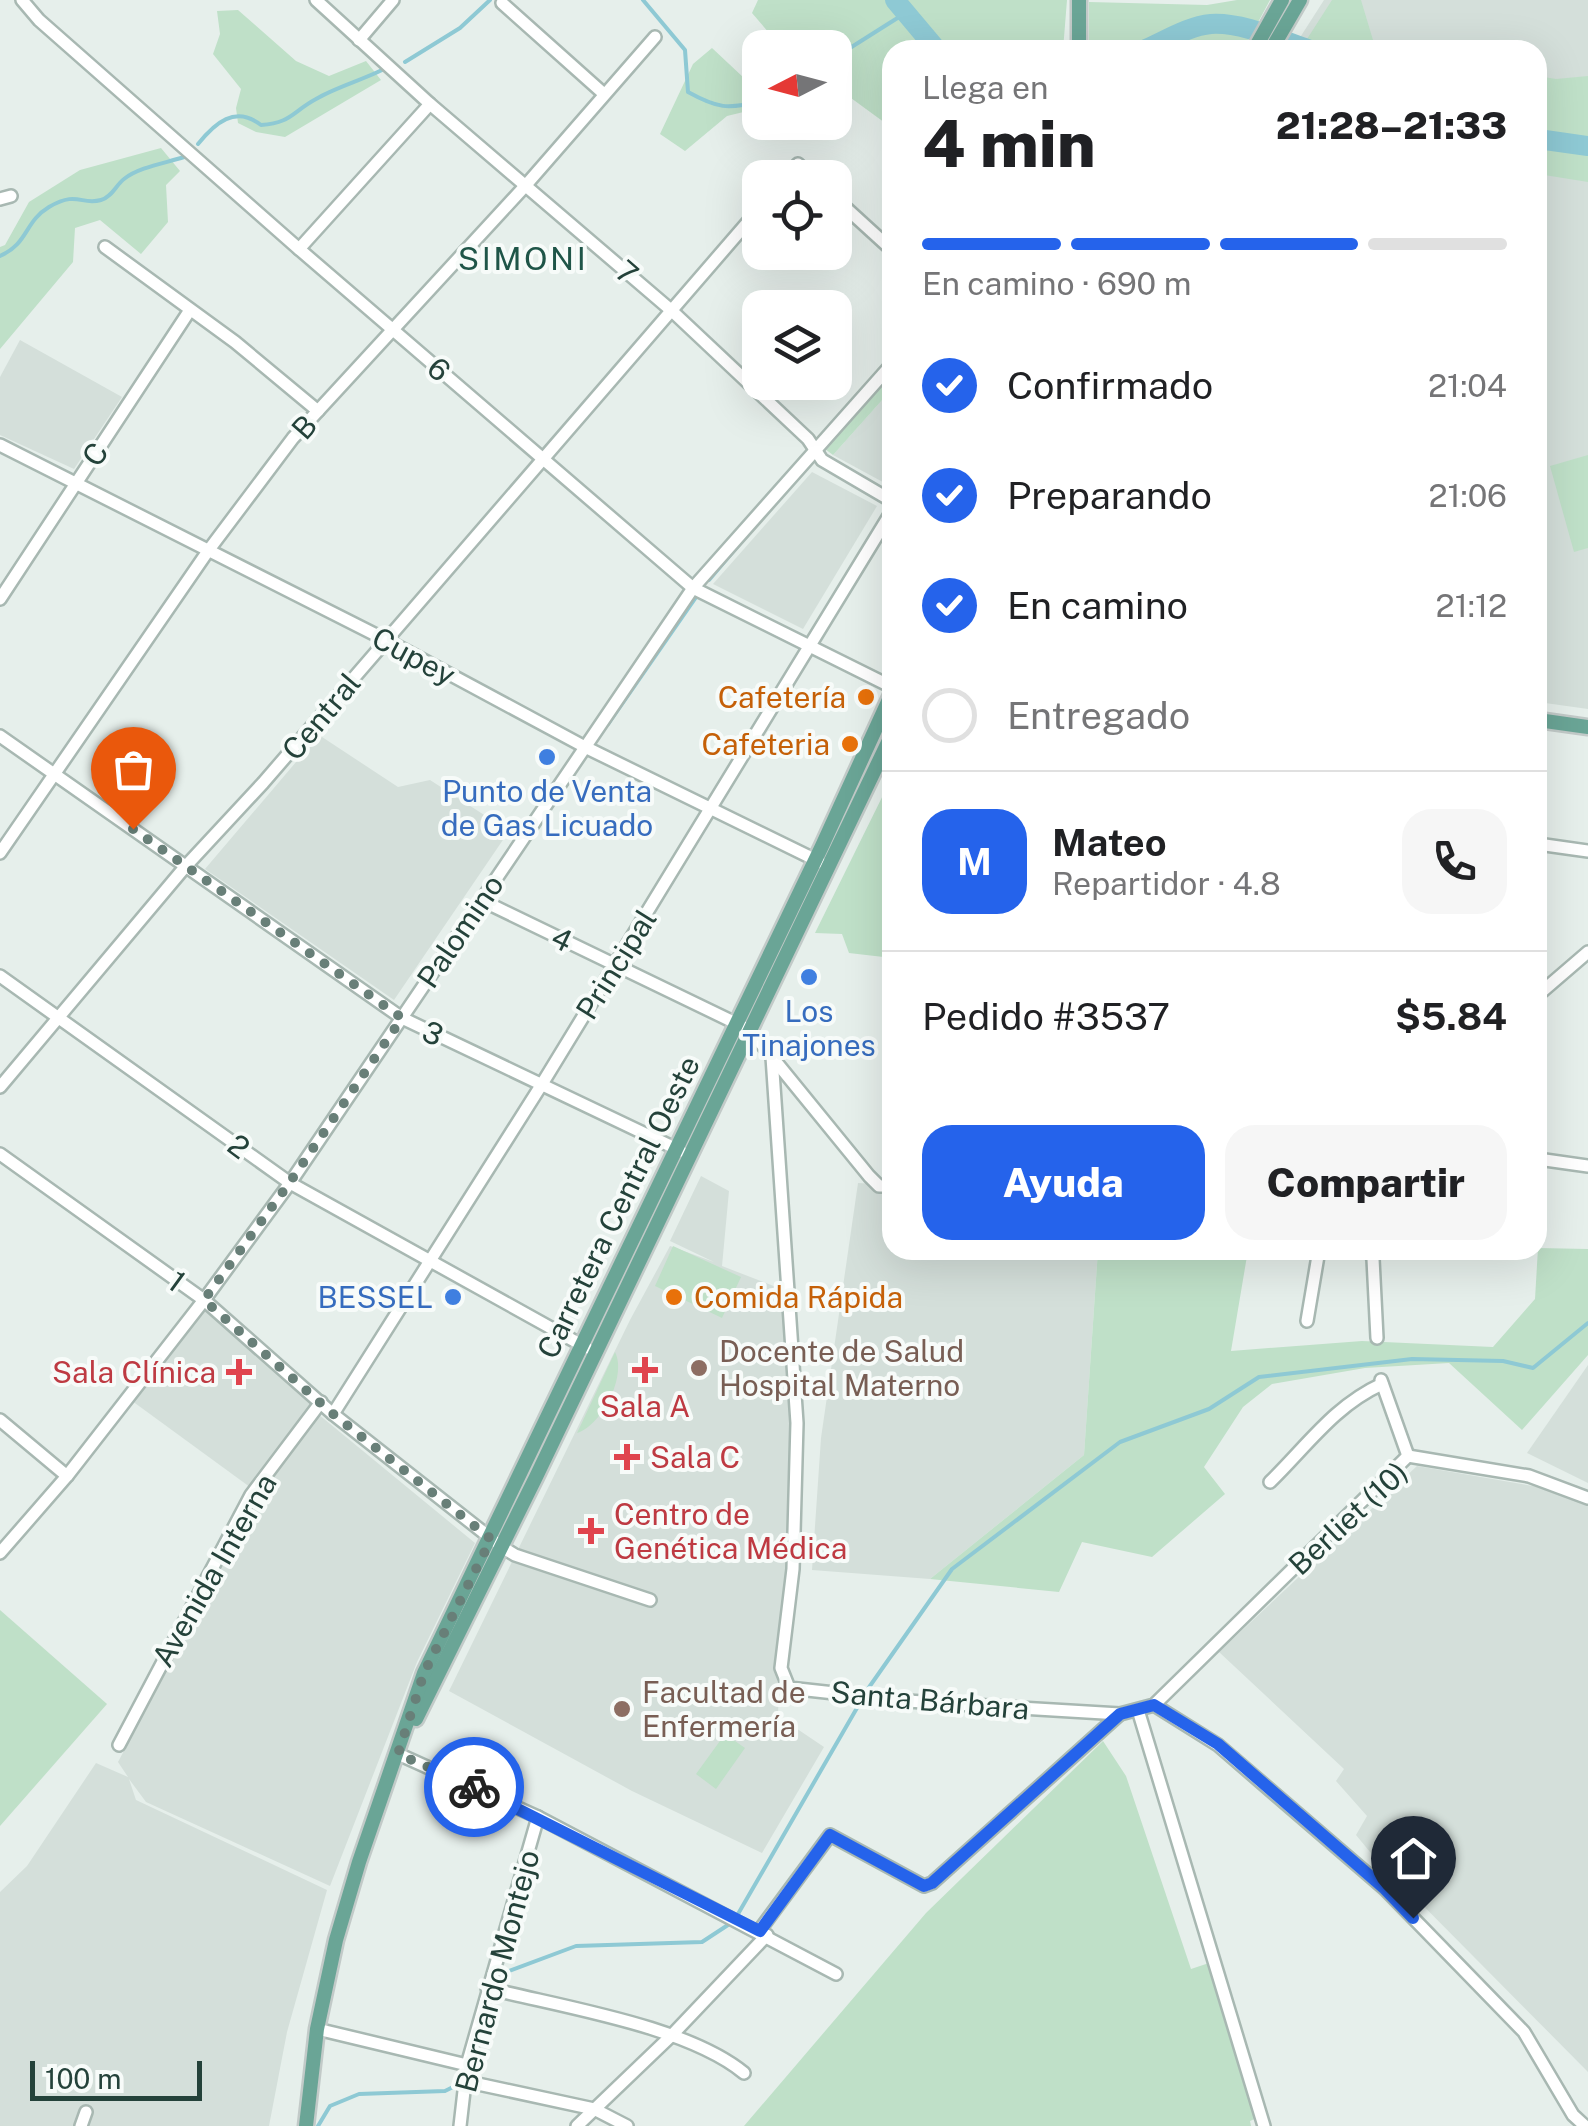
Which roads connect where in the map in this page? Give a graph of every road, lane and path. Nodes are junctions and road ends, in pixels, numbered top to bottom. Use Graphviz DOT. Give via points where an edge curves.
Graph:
graph roads {
  1 [pos="22,0"];
  2 [pos="316,0"];
  3 [pos="394,0"];
  4 [pos="1282,0"];
  5 [pos="1299,1"];
  6 [pos="502,2"];
  7 [pos="1080,3"];
  8 [pos="654,37"];
  9 [pos="358,40"];
  10 [pos="1079,40"];
  11 [pos="1260,40"];
  12 [pos="1277,40"];
  13 [pos="604,94"];
  14 [pos="430,104"];
  15 [pos="526,185"];
  16 [pos="852,214"];
  17 [pos="742,229"];
  18 [pos="882,241"];
  19 [pos="104,247"];
  20 [pos="299,250"];
  21 [pos="190,310"];
  22 [pos="672,311"];
  23 [pos="392,329"];
  24 [pos="882,375"];
  25 [pos="318,411"];
  26 [pos="0,445"];
  27 [pos="813,450"];
  28 [pos="543,458"];
  29 [pos="76,482"];
  30 [pos="882,496"];
  31 [pos="882,527"];
  32 [pos="208,550"];
  33 [pos="693,588"];
  34 [pos="0,598"];
  35 [pos="386,640"];
  36 [pos="810,644"];
  37 [pos="882,684"];
  38 [pos="882,715"];
  39 [pos="1588,719"];
  40 [pos="1547,721"];
  41 [pos="1547,721"];
  42 [pos="1588,727"];
  43 [pos="0,736"];
  44 [pos="586,746"];
  45 [pos="882,752"];
  46 [pos="56,772"];
  47 [pos="711,810"];
  48 [pos="1547,845"];
  49 [pos="1588,852"];
  50 [pos="0,853"];
  51 [pos="822,862"];
  52 [pos="185,867"];
  53 [pos="481,900"];
  54 [pos="1588,952"];
  55 [pos="616,965"];
  56 [pos="0,976"];
  57 [pos="1547,988"];
  58 [pos="58,1015"];
  59 [pos="402,1018"];
  60 [pos="744,1026"];
  61 [pos="772,1057"];
  62 [pos="542,1084"];
  63 [pos="0,1087"];
  64 [pos="684,1152"];
  65 [pos="0,1154"];
  66 [pos="1547,1160"];
  67 [pos="1588,1166"];
  68 [pos="290,1182"];
  69 [pos="882,1186"];
  70 [pos="1317,1260"];
  71 [pos="1373,1260"];
  72 [pos="430,1263"];
  73 [pos="204,1300"];
  74 [pos="1307,1321"];
  75 [pos="1377,1338"];
  76 [pos="590,1349"];
  77 [pos="321,1402"];
  78 [pos="333,1414"];
  79 [pos="0,1420"];
  80 [pos="1408,1456"];
  81 [pos="67,1476"];
  82 [pos="1270,1482"];
  83 [pos="1588,1498"];
  84 [pos="497,1543"];
  85 [pos="0,1554"];
  86 [pos="650,1600"];
  87 [pos="1154,1705"];
  88 [pos="1138,1710"];
  89 [pos="1120,1714"];
  90 [pos="118,1744"];
  91 [pos="399,1750"];
  92 [pos="538,1816"];
  93 [pos="763,1933"];
  94 [pos="836,1974"];
  95 [pos="487,1988"];
  96 [pos="317,2029"];
  97 [pos="672,2035"];
  98 [pos="467,2065"];
  99 [pos="744,2074"];
  100 [pos="464,2081"];
  101 [pos="594,2109"];
  102 [pos="86,2112"];
  103 [pos="307,2119"];
  104 [pos="81,2126"];
  105 [pos="460,2126"];
  106 [pos="577,2126"];
  107 [pos="628,2126"];
  108 [pos="1264,2126"];
  109 [pos="1585,2126"];
  1 -- 20 [label="street, 6"];
  2 -- 9 [label="street, 7"];
  3 -- 9 [label="street"];
  4 -- 11 [label="main road"];
  5 -- 12 [label="main road"];
  6 -- 13 [label="street"];
  7 -- 10 [label="main road"];
  8 -- 13 [label="street, B"];
  9 -- 14 [label="street, 7"];
  13 -- 15 [label="street, B"];
  14 -- 15 [label="street, 7"];
  14 -- 20 [label="street"];
  15 -- 22 [label="street, 7"];
  15 -- 23 [label="street, B"];
  16 -- 18 [label="street"];
  17 -- 22 [label="street, Central"];
  19 -- 21 [label="street"];
  20 -- 23 [label="street, 6"];
  21 -- 25 [label="street"];
  21 -- 29 [label="street, C"];
  22 -- 27 [label="street, 7"];
  22 -- 28 [label="street, Central"];
  23 -- 25 [label="street, B"];
  23 -- 28 [label="street, 6"];
  24 -- 27 [label="street, Palomino"];
  25 -- 32 [label="street, B"];
  26 -- 29 [label="street, Cupey"];
  27 -- 30 [label="street, 7"];
  27 -- 33 [label="street, Palomino"];
  28 -- 33 [label="street, 6"];
  28 -- 35 [label="street, Central"];
  29 -- 32 [label="street, Cupey"];
  29 -- 34 [label="street, C"];
  31 -- 36 [label="street, Principal"];
  32 -- 35 [label="street, Cupey"];
  32 -- 46 [label="street, B"];
  33 -- 36 [label="street, 6"];
  33 -- 44 [label="street, Palomino"];
  35 -- 44 [label="street, Cupey"];
  35 -- 52 [label="street, Central"];
  36 -- 37 [label="street, 6"];
  36 -- 47 [label="street, Principal"];
  38 -- 51 [label="main road, Carretera Central Oeste"];
  39 -- 40 [label="street"];
  41 -- 42 [label="main road"];
  43 -- 46 [label="street, 3"];
  44 -- 47 [label="street, Cupey"];
  44 -- 53 [label="street, Palomino"];
  45 -- 51 [label="main road, Carretera Central Oeste"];
  46 -- 50 [label="street, B"];
  46 -- 52 [label="street, 3"];
  47 -- 51 [label="street, Cupey"];
  47 -- 55 [label="street, Principal"];
  48 -- 49 [label="street"];
  51 -- 60 [label="main road, Carretera Central Oeste"];
  52 -- 58 [label="street, Central"];
  52 -- 59 [label="street, 3"];
  53 -- 55 [label="street, 4"];
  53 -- 59 [label="street, Palomino"];
  54 -- 57 [label="street"];
  55 -- 60 [label="street, 4"];
  55 -- 62 [label="street, Principal"];
  56 -- 58 [label="street, 2"];
  58 -- 63 [label="street, Central"];
  58 -- 68 [label="street, 2"];
  59 -- 62 [label="street, 3"];
  59 -- 68 [label="street, Palomino"];
  60 -- 61 [label="street"];
  60 -- 64 [label="main road, Carretera Central Oeste"];
  61 -- 69 [label="street"];
  61 -- 89 [label="street, Santa Bárbara" via="797,1423 781,1668 789,1688"];
  62 -- 64 [label="street, 3"];
  62 -- 72 [label="street, Principal"];
  64 -- 76 [label="main road, Carretera Central Oeste"];
  65 -- 73 [label="street, 1"];
  66 -- 67 [label="street"];
  68 -- 72 [label="street, 2"];
  68 -- 73 [label="street, Palomino"];
  70 -- 74 [label="street"];
  71 -- 75 [label="street"];
  72 -- 76 [label="street, 2"];
  72 -- 78 [label="street, Principal"];
  73 -- 77 [label="street, 1"];
  73 -- 81 [label="street, Palomino"];
  76 -- 84 [label="main road, Carretera Central Oeste"];
  77 -- 78 [label="street, 1"];
  77 -- 90 [label="street, Avenida Interna" via="251,1495"];
  78 -- 84 [label="street, 1"];
  79 -- 81 [label="street"];
  80 -- 82 [label="street" via="1381,1380 1332,1414"];
  80 -- 83 [label="street, Berliet (10)" via="1529,1476"];
  80 -- 87 [label="street, Berliet (10)"];
  81 -- 85 [label="street, Palomino"];
  84 -- 86 [label="street, 1"];
  84 -- 91 [label="main road, Carretera Central Oeste"];
  87 -- 88 [label="street, Santa Bárbara"];
  87 -- 109 [label="street" via="1218,1744 1385,1889 1524,2032"];
  88 -- 89 [label="street, Santa Bárbara"];
  88 -- 108 [label="street"];
  89 -- 93 [label="street" via="932,1883 924,1886 830,1835"];
  91 -- 92 [label="street"];
  91 -- 96 [label="main road, Carretera Central Oeste" via="358,1862"];
  92 -- 93 [label="street"];
  92 -- 95 [label="street, Bernardo Montejo"];
  93 -- 94 [label="street"];
  93 -- 97 [label="street"];
  95 -- 97 [label="street"];
  95 -- 98 [label="street, Bernardo Montejo"];
  96 -- 98 [label="street"];
  96 -- 103 [label="main road, Carretera Central Oeste"];
  97 -- 99 [label="street" via="722,2055"];
  97 -- 101 [label="street"];
  98 -- 100 [label="street, Bernardo Montejo"];
  100 -- 101 [label="street"];
  100 -- 105 [label="street, Bernardo Montejo"];
  101 -- 106 [label="street"];
  101 -- 107 [label="street"];
  102 -- 104 [label="street"];
}
